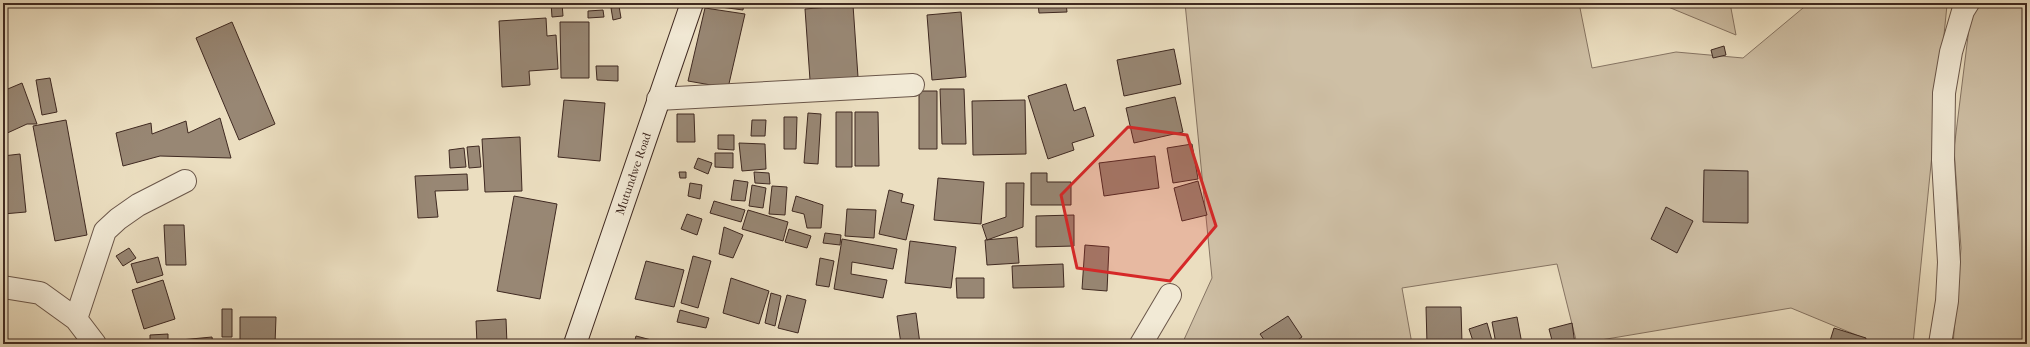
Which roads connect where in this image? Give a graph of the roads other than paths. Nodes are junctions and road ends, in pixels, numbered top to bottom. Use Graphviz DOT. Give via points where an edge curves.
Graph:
graph roads {
  1 [pos="692,3"];
  2 [pos="1968,3"];
  3 [pos="913,85"];
  4 [pos="658,100"];
  5 [pos="185,181"];
  6 [pos="3,287"];
  7 [pos="1170,294"];
  8 [pos="76,319"];
  9 [pos="95,344"];
  10 [pos="575,344"];
  11 [pos="1140,344"];
  12 [pos="1940,344"];
  1 -- 4 [label="street, Mutundwe Road"];
  2 -- 12 [label="street" via="1963,11 1951,52 1944,93 1943,160 1949,262 1947,301"];
  3 -- 4 [label="street"];
  4 -- 10 [label="street, Mutundwe Road"];
  5 -- 8 [label="street" via="138,205 105,231"];
  6 -- 8 [label="street" via="40,293"];
  7 -- 11 [label="street"];
  8 -- 9 [label="street"];
}
